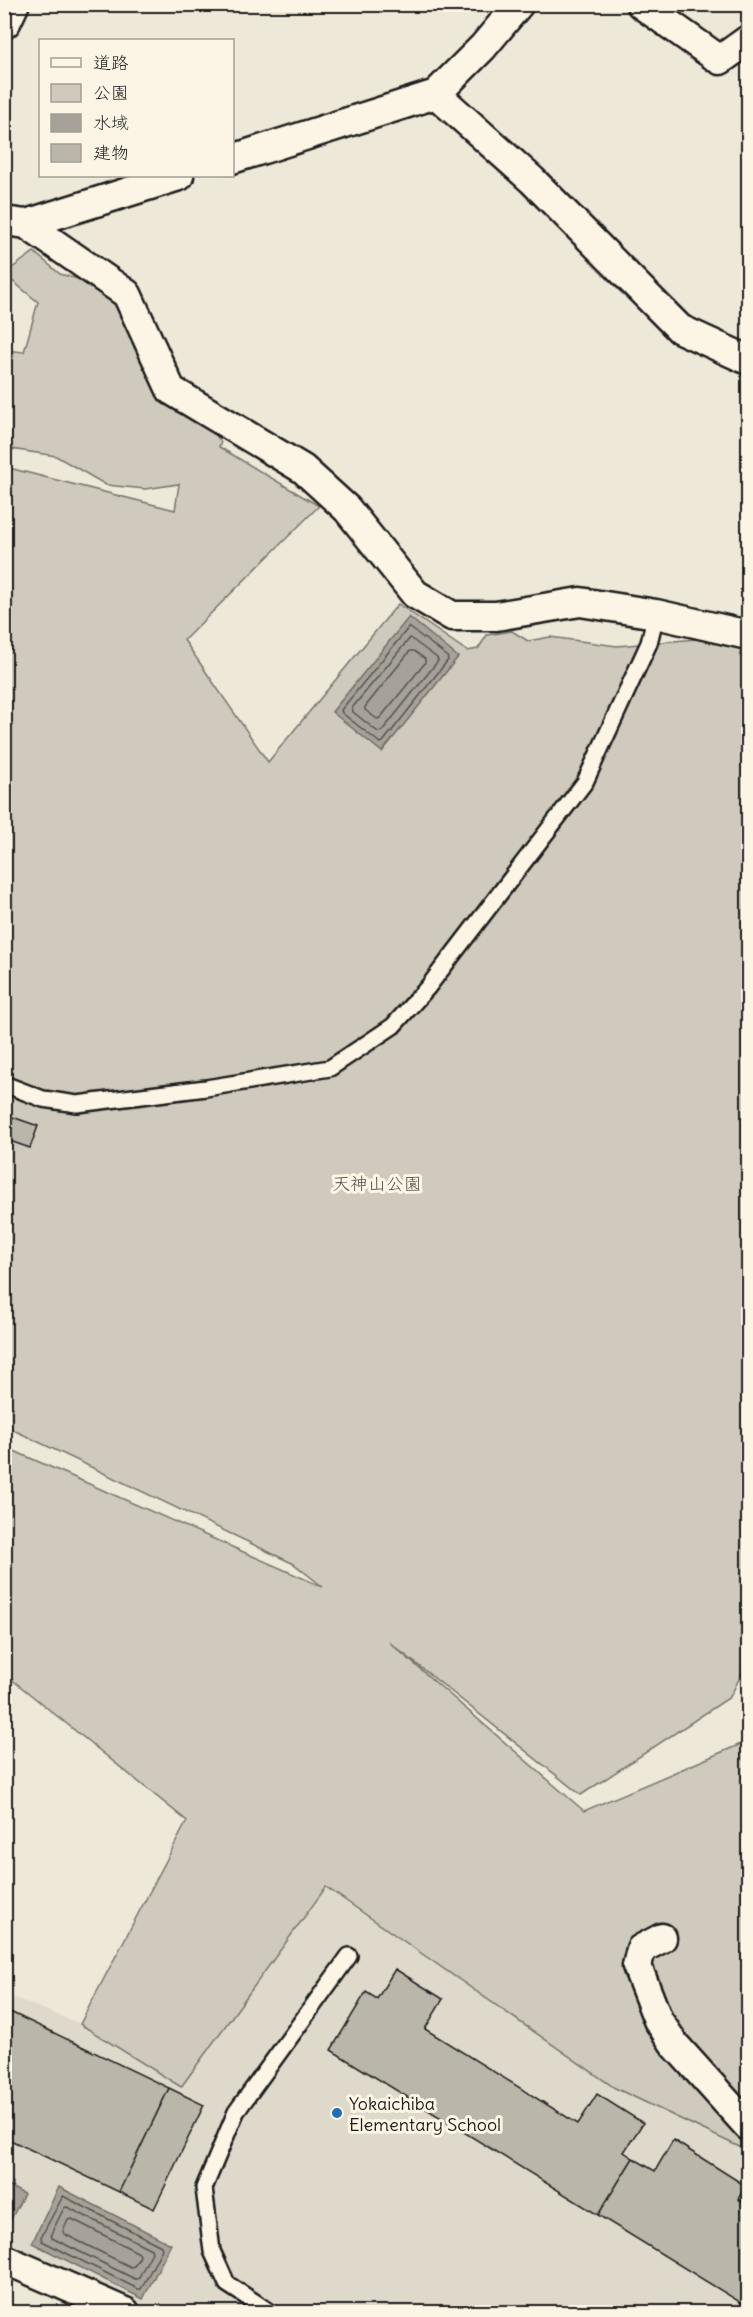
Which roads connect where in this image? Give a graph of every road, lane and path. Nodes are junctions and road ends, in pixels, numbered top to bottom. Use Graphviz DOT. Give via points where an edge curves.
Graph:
graph roads {
  1 [pos="12,4"];
  2 [pos="519,4"];
  3 [pos="640,4"];
  4 [pos="4,21"];
  5 [pos="748,40"];
  6 [pos="436,94"];
  7 [pos="234,158"];
  8 [pos="176,177"];
  9 [pos="15,223"];
  10 [pos="748,360"];
  11 [pos="656,614"];
  12 [pos="748,635"];
  13 [pos="4,1084"];
  14 [pos="662,1938"];
  15 [pos="349,1956"];
  16 [pos="748,2126"];
  17 [pos="4,2259"];
  18 [pos="125,2313"];
  19 [pos="270,2313"];
  1 -- 4 [label="main road"];
  2 -- 6 [label="street"];
  3 -- 5 [label="street" via="720,60"];
  6 -- 7 [label="street"];
  6 -- 10 [label="street" via="532,180 680,328"];
  8 -- 9 [label="street"];
  9 -- 11 [label="street" via="127,294 171,390 303,469 347,509 415,594 452,616 496,616 580,602"];
  11 -- 12 [label="street"];
  11 -- 13 [label="lane" via="649,643 585,782 428,987 393,1026 330,1068 206,1088 77,1104 43,1099"];
  14 -- 16 [label="street" via="641,1949 637,1966 658,2020 675,2045"];
  15 -- 19 [label="lane" via="236,2112 204,2188 212,2251 227,2284"];
  17 -- 18 [label="street"];
}
